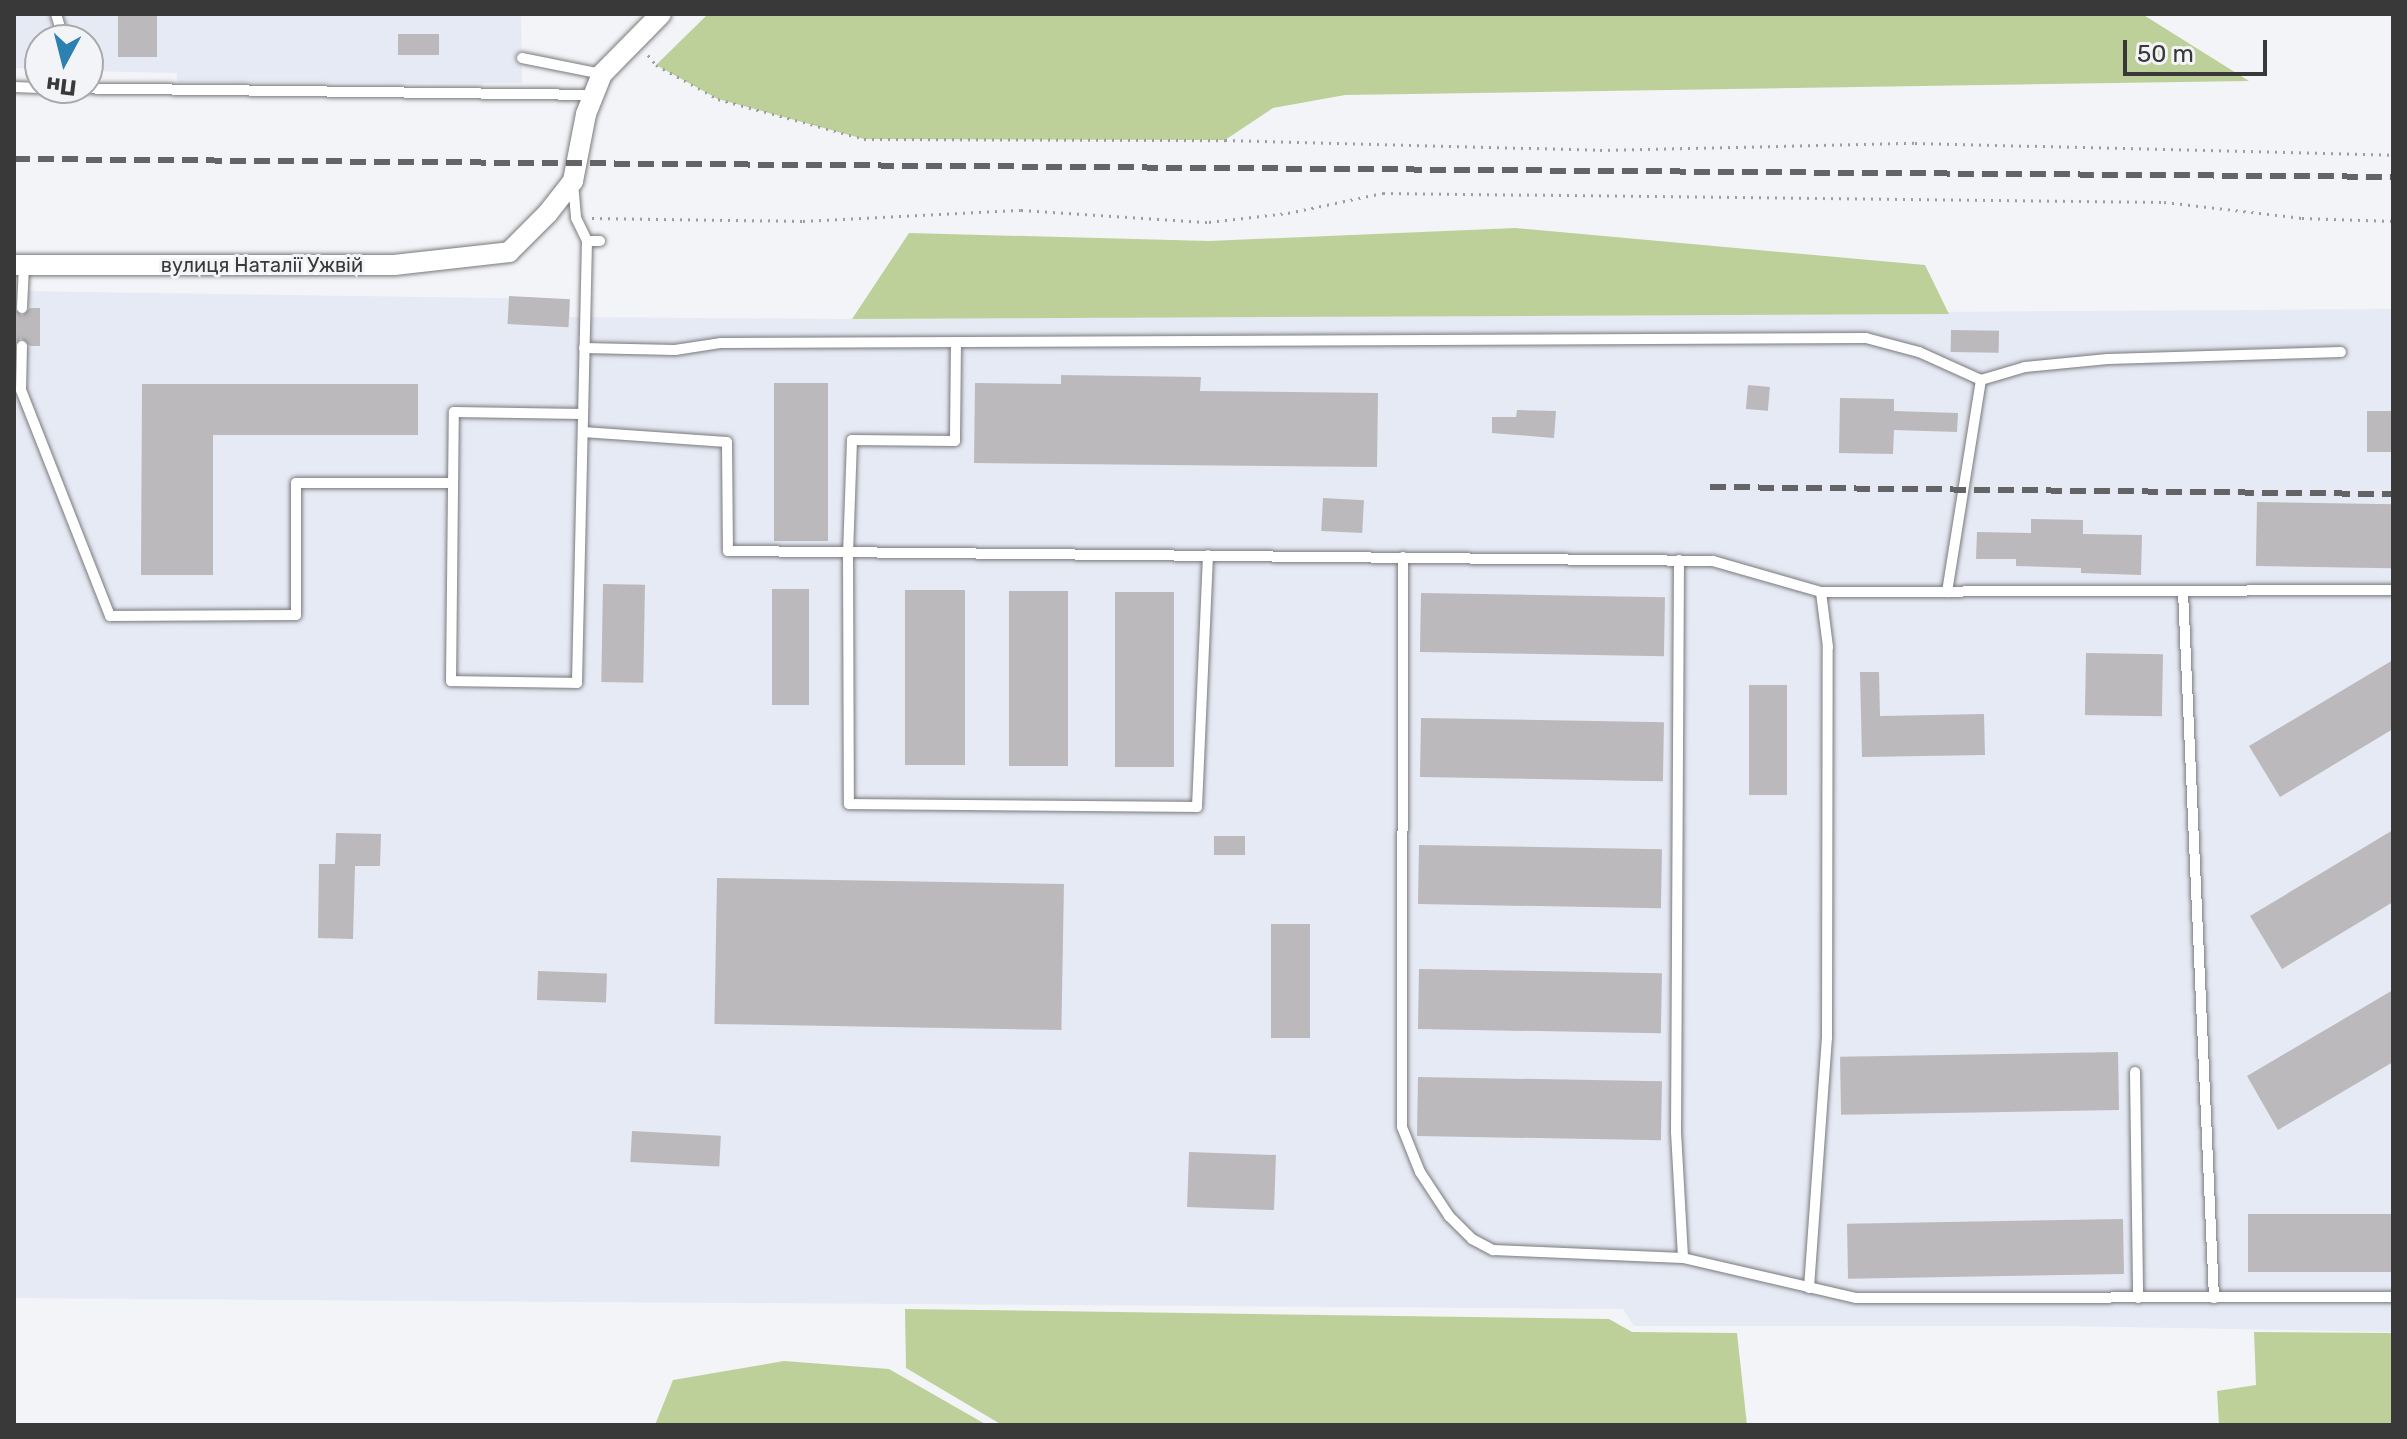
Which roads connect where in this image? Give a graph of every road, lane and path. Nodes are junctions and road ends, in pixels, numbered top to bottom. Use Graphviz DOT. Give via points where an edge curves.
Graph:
graph roads {
  1 [pos="661,14"];
  2 [pos="522,58"];
  3 [pos="656,65"];
  4 [pos="602,74"];
  5 [pos="104,88"];
  6 [pos="594,95"];
  7 [pos="2393,155"];
  8 [pos="573,181"];
  9 [pos="576,218"];
  10 [pos="2393,221"];
  11 [pos="587,241"];
  12 [pos="600,241"];
  13 [pos="19,265"];
  14 [pos="22,308"];
  15 [pos="956,342"];
  16 [pos="22,346"];
  17 [pos="584,348"];
  18 [pos="2341,352"];
  19 [pos="1981,380"];
  20 [pos="583,414"];
  21 [pos="583,432"];
  22 [pos="453,483"];
  23 [pos="848,552"];
  24 [pos="1208,555"];
  25 [pos="1403,557"];
  26 [pos="1679,560"];
  27 [pos="2393,590"];
  28 [pos="2183,591"];
  29 [pos="1821,592"];
  30 [pos="1947,592"];
  31 [pos="2135,1072"];
  32 [pos="1683,1258"];
  33 [pos="1809,1288"];
  34 [pos="2393,1297"];
  35 [pos="2138,1298"];
  36 [pos="2214,1298"];
  1 -- 4 [label="street"];
  2 -- 4 [label="lane"];
  3 -- 7 [label="path" via="718,99 864,139 1225,140 1600,150 1915,143"];
  4 -- 6 [label="street"];
  5 -- 6 [label="lane"];
  6 -- 8 [label="street"];
  8 -- 9 [label="lane"];
  8 -- 13 [label="street, вулиця Наталії Ужвій" via="509,252 394,265"];
  9 -- 10 [label="path" via="803,221 1021,210 1209,222 1288,213 1383,193 2164,202 2302,218"];
  9 -- 11 [label="lane"];
  11 -- 12 [label="lane"];
  11 -- 17 [label="lane"];
  13 -- 14 [label="lane"];
  15 -- 17 [label="lane"];
  15 -- 19 [label="lane" via="1866,338 1919,352"];
  15 -- 23 [label="lane" via="955,441 852,440"];
  16 -- 22 [label="lane" via="21,390 110,616 296,615 296,483"];
  17 -- 20 [label="lane"];
  18 -- 19 [label="lane" via="2108,359 2025,367"];
  19 -- 30 [label="lane"];
  20 -- 21 [label="lane"];
  20 -- 22 [label="lane" via="454,412"];
  21 -- 22 [label="lane" via="577,683 451,681"];
  21 -- 23 [label="lane" via="727,442 728,551"];
  23 -- 24 [label="lane"];
  23 -- 24 [label="lane" via="849,804 1181,807 1197,807"];
  24 -- 25 [label="lane"];
  25 -- 26 [label="lane"];
  25 -- 32 [label="lane" via="1402,1127 1420,1172 1449,1216 1472,1239 1493,1250"];
  26 -- 29 [label="lane" via="1713,561"];
  26 -- 32 [label="lane" via="1676,1132"];
  27 -- 28 [label="lane"];
  28 -- 30 [label="lane"];
  28 -- 36 [label="lane"];
  29 -- 30 [label="lane"];
  29 -- 33 [label="lane" via="1828,647 1827,1038"];
  31 -- 35 [label="lane"];
  32 -- 33 [label="lane"];
  33 -- 35 [label="lane" via="1856,1298"];
  34 -- 36 [label="lane"];
  35 -- 36 [label="lane"];
}
